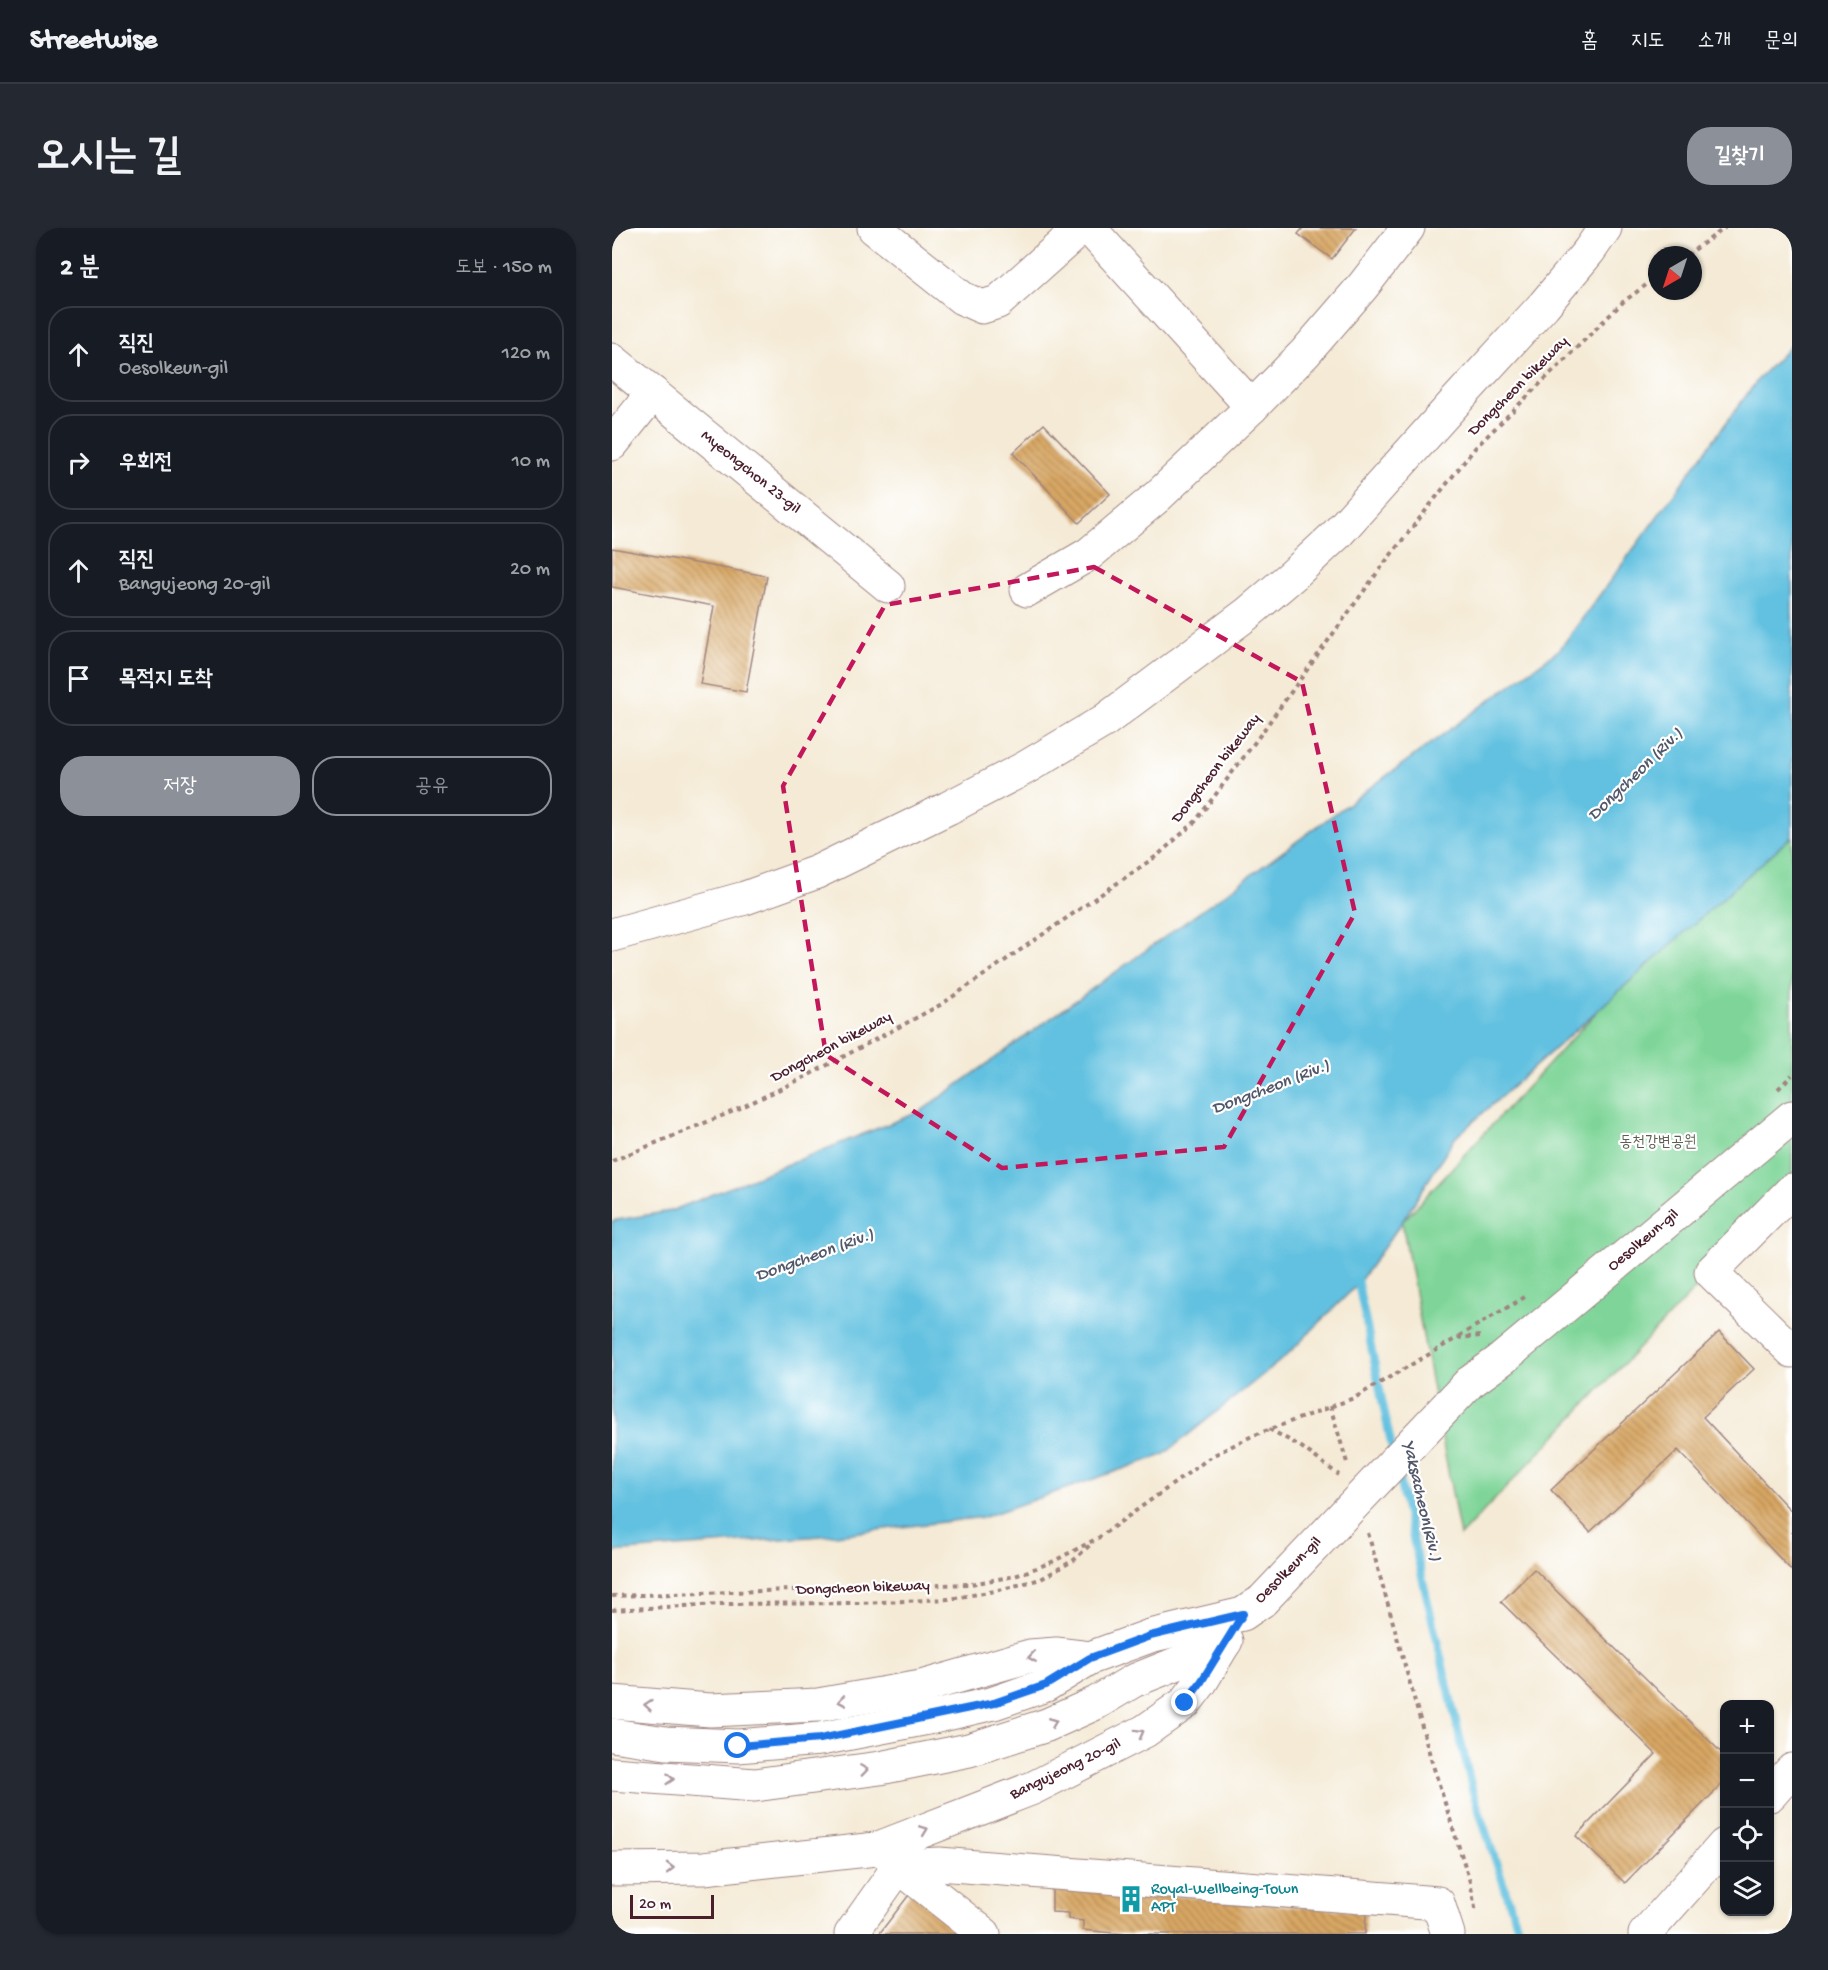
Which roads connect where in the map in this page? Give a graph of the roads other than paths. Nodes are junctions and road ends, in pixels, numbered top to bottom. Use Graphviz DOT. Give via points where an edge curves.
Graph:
graph roads {
  1 [pos="874,228"];
  2 [pos="1081,228"];
  3 [pos="1089,228"];
  4 [pos="1408,228"];
  5 [pos="1605,228"];
  6 [pos="612,360"];
  7 [pos="653,393"];
  8 [pos="1252,407"];
  9 [pos="612,444"];
  10 [pos="888,586"];
  11 [pos="1027,590"];
  12 [pos="612,935"];
  13 [pos="1792,1117"];
  14 [pos="1792,1190"];
  15 [pos="1792,1351"];
  16 [pos="1252,1608"];
  17 [pos="1223,1645"];
  18 [pos="1090,1658"];
  19 [pos="612,1702"];
  20 [pos="612,1735"];
  21 [pos="1792,1770"];
  22 [pos="612,1774"];
  23 [pos="1774,1790"];
  24 [pos="1720,1851"];
  25 [pos="887,1858"];
  26 [pos="612,1869"];
  27 [pos="1463,1929"];
  28 [pos="851,1934"];
  29 [pos="984,1934"];
  30 [pos="1645,1934"];
  1 -- 2 [label="street" via="962,298 982,306 998,302"];
  3 -- 8 [label="street"];
  4 -- 8 [label="street" via="1305,354"];
  5 -- 12 [label="street" via="1544,305 1337,534 1247,614 1104,721 1015,773 817,872 745,898"];
  6 -- 7 [label="street, Myeongchon 23-gil"];
  7 -- 9 [label="street"];
  7 -- 10 [label="street, Myeongchon 23-gil"];
  8 -- 11 [label="street" via="1158,496 1089,554"];
  13 -- 16 [label="street, Oesolkeun-gil, bridge" via="1469,1383"];
  14 -- 15 [label="street" via="1711,1272"];
  16 -- 17 [label="street, Bangujeong 20-gil"];
  16 -- 18 [label="street, Oesolkeun-gil" via="1150,1636"];
  22 -- 17 [label="street, one-way" via="755,1785 880,1768 969,1750 1047,1725 1133,1681"];
  25 -- 17 [label="street, Bangujeong 20-gil, one-way" via="1145,1731 1185,1703"];
  18 -- 19 [label="street, one-way" via="1030,1656 921,1687 818,1705 710,1710"];
  18 -- 20 [label="street, Oesolkeun-gil" via="1046,1685 994,1703 820,1739 738,1746 666,1743"];
  21 -- 23 [label="street"];
  24 -- 30 [label="street"];
  26 -- 25 [label="street, Bangujeong 20-gil, one-way"];
  25 -- 27 [label="street" via="1438,1903"];
  25 -- 28 [label="street"];
  25 -- 29 [label="street"];
}
